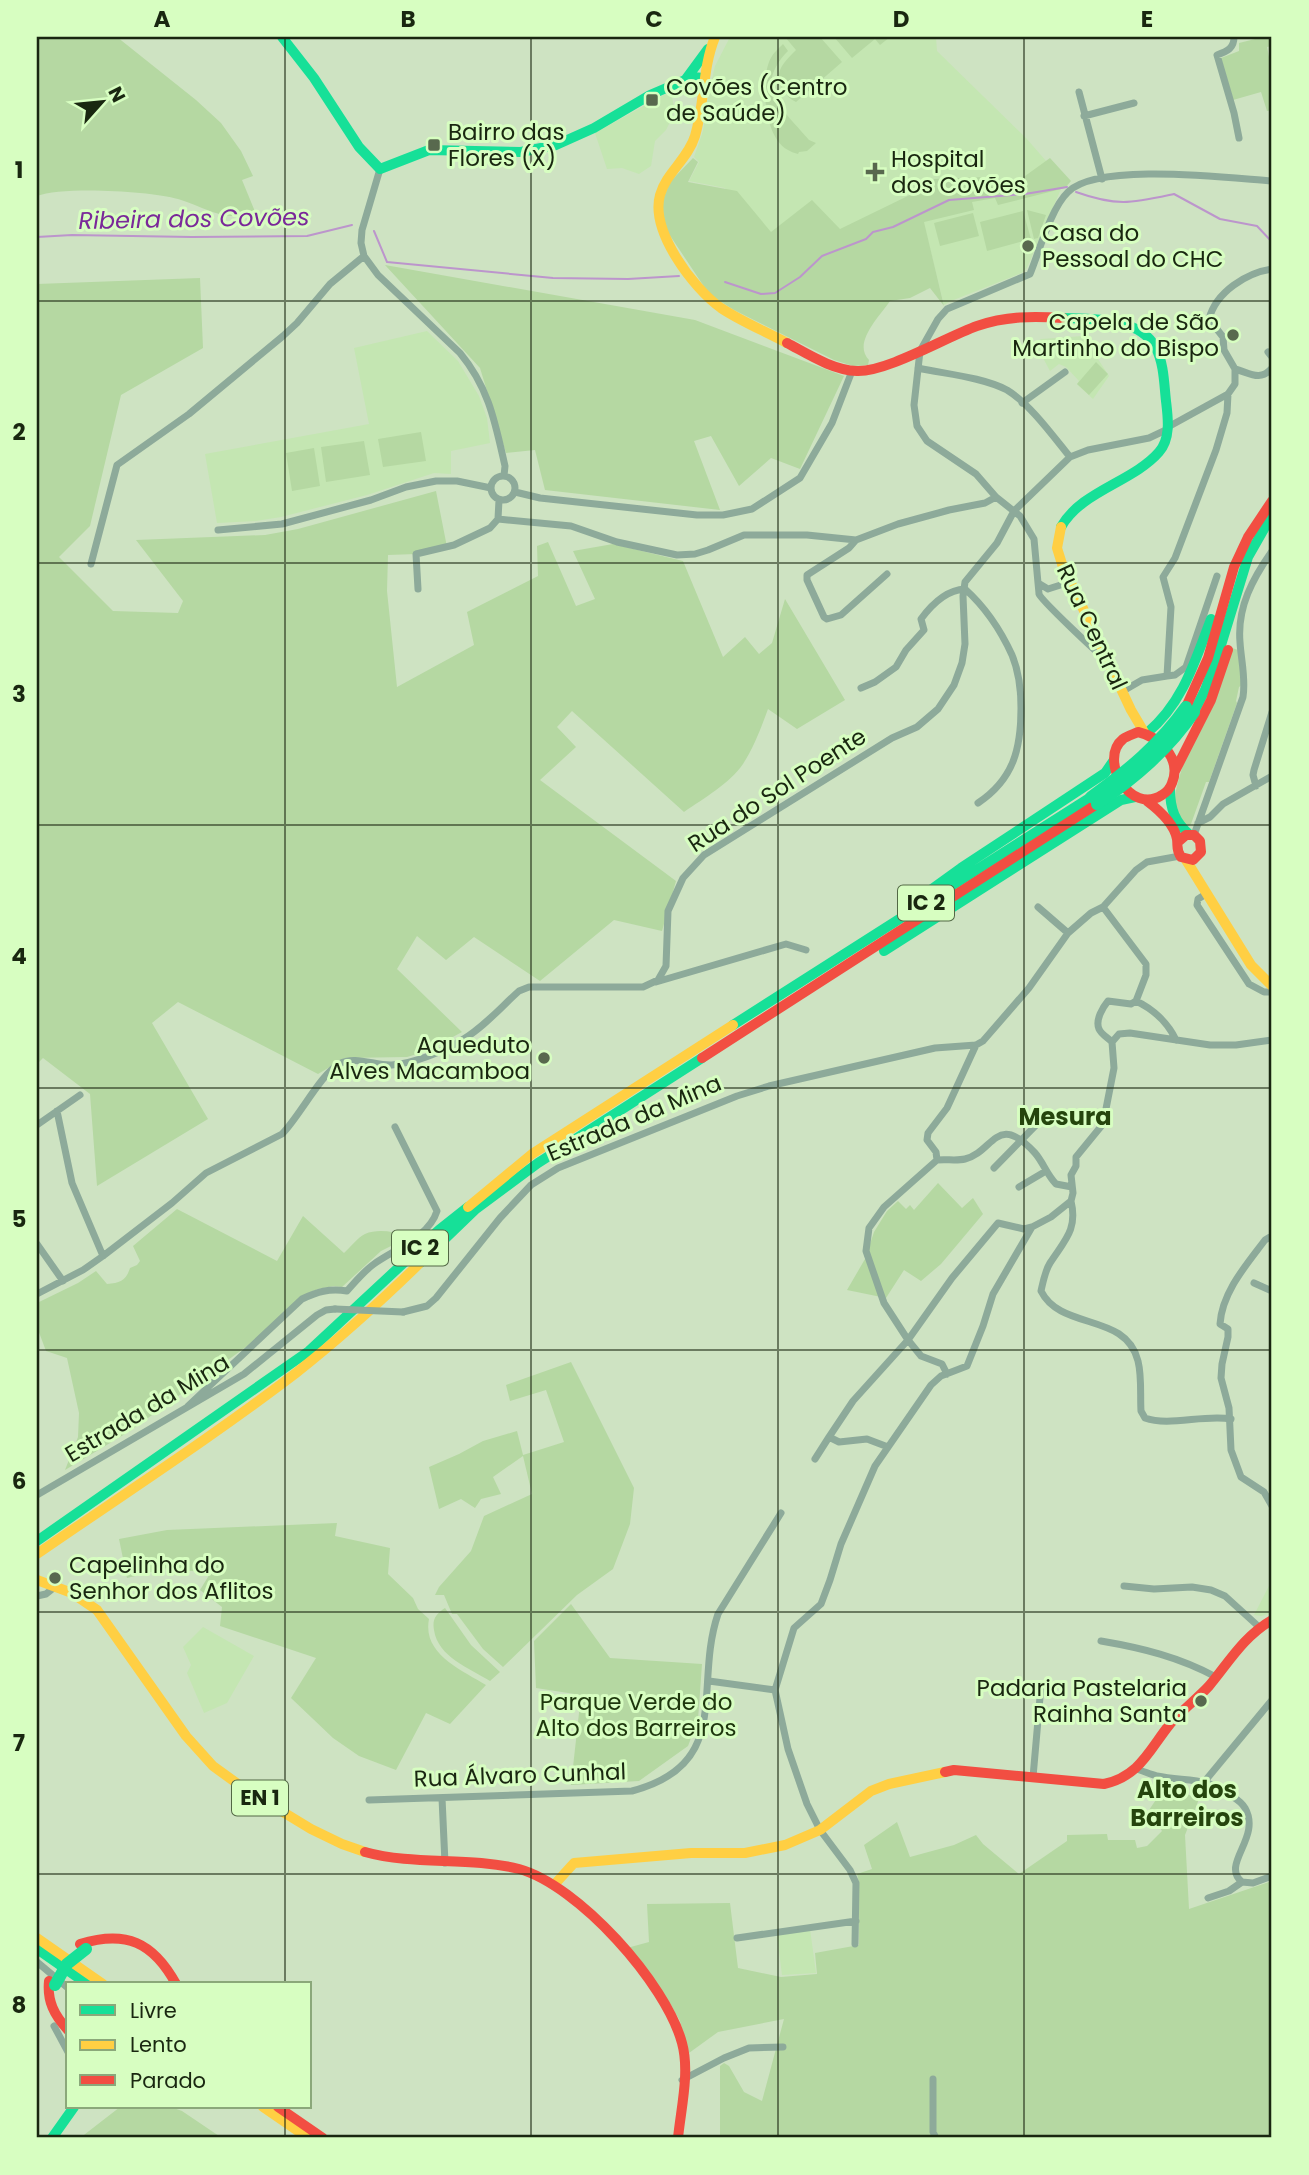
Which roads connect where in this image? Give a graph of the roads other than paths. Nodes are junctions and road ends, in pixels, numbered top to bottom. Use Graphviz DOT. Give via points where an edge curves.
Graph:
graph roads {
  1 [pos="1234,37"];
  2 [pos="287,39"];
  3 [pos="713,42"];
  4 [pos="703,81"];
  5 [pos="680,83"];
  6 [pos="1079,92"];
  7 [pos="1134,103"];
  8 [pos="1084,116"];
  9 [pos="1239,138"];
  10 [pos="380,169"];
  11 [pos="1102,178"];
  12 [pos="1272,181"];
  13 [pos="364,256"];
  14 [pos="1272,269"];
  15 [pos="932,328"];
  16 [pos="938,343"];
  17 [pos="920,351"];
  18 [pos="918,368"];
  19 [pos="1272,368"];
  20 [pos="1235,369"];
  21 [pos="852,371"];
  22 [pos="1065,372"];
  23 [pos="1243,372"];
  24 [pos="1235,384"];
  25 [pos="1228,394"];
  26 [pos="1022,403"];
  27 [pos="1168,428"];
  28 [pos="1070,457"];
  29 [pos="504,477"];
  30 [pos="491,488"];
  31 [pos="515,492"];
  32 [pos="996,497"];
  33 [pos="499,500"];
  34 [pos="1272,501"];
  35 [pos="1014,511"];
  36 [pos="1272,516"];
  37 [pos="498,519"];
  38 [pos="218,530"];
  39 [pos="856,540"];
  40 [pos="1272,551"];
  41 [pos="91,564"];
  42 [pos="887,574"];
  43 [pos="1217,576"];
  44 [pos="1070,582"];
  45 [pos="1038,583"];
  46 [pos="418,589"];
  47 [pos="965,589"];
  48 [pos="1225,594"];
  49 [pos="1230,613"];
  50 [pos="1109,662"];
  51 [pos="1167,677"];
  52 [pos="861,688"];
  53 [pos="1123,691"];
  54 [pos="1190,709"];
  55 [pos="1272,712"];
  56 [pos="1133,714"];
  57 [pos="1162,719"];
  58 [pos="1145,732"];
  59 [pos="1124,738"];
  60 [pos="1114,760"];
  61 [pos="1175,771"];
  62 [pos="1272,776"];
  63 [pos="1256,786"];
  64 [pos="1170,789"];
  65 [pos="1141,799"];
  66 [pos="1094,800"];
  67 [pos="978,803"];
  68 [pos="1194,831"];
  69 [pos="1182,856"];
  70 [pos="1202,896"];
  71 [pos="1038,907"];
  72 [pos="1103,907"];
  73 [pos="1068,933"];
  74 [pos="806,950"];
  75 [pos="817,972"];
  76 [pos="652,983"];
  77 [pos="1272,986"];
  78 [pos="806,991"];
  79 [pos="1272,992"];
  80 [pos="1136,1001"];
  81 [pos="1111,1039"];
  82 [pos="1176,1040"];
  83 [pos="1272,1040"];
  84 [pos="976,1045"];
  85 [pos="80,1094"];
  86 [pos="57,1111"];
  87 [pos="1041,1120"];
  88 [pos="37,1125"];
  89 [pos="395,1126"];
  90 [pos="1021,1141"];
  91 [pos="937,1160"];
  92 [pos="994,1168"];
  93 [pos="1046,1171"];
  94 [pos="1019,1187"];
  95 [pos="1072,1187"];
  96 [pos="1071,1201"];
  97 [pos="1032,1227"];
  98 [pos="1272,1237"];
  99 [pos="37,1244"];
  100 [pos="103,1256"];
  101 [pos="63,1281"];
  102 [pos="1254,1283"];
  103 [pos="1272,1291"];
  104 [pos="37,1294"];
  105 [pos="908,1340"];
  106 [pos="947,1374"];
  107 [pos="188,1405"];
  108 [pos="1231,1419"];
  109 [pos="829,1437"];
  110 [pos="888,1447"];
  111 [pos="815,1459"];
  112 [pos="37,1495"];
  113 [pos="1272,1506"];
  114 [pos="781,1513"];
  115 [pos="37,1541"];
  116 [pos="37,1554"];
  117 [pos="46,1583"];
  118 [pos="1124,1586"];
  119 [pos="37,1596"];
  120 [pos="1272,1620"];
  121 [pos="1258,1626"];
  122 [pos="1101,1641"];
  123 [pos="1216,1677"];
  124 [pos="709,1681"];
  125 [pos="1041,1686"];
  126 [pos="775,1690"];
  127 [pos="1272,1700"];
  128 [pos="1136,1769"];
  129 [pos="1034,1777"];
  130 [pos="1205,1781"];
  131 [pos="442,1798"];
  132 [pos="369,1800"];
  133 [pos="820,1830"];
  134 [pos="445,1863"];
  135 [pos="1272,1876"];
  136 [pos="1242,1882"];
  137 [pos="554,1885"];
  138 [pos="1208,1898"];
  139 [pos="856,1921"];
  140 [pos="37,1938"];
  141 [pos="737,1938"];
  142 [pos="855,1944"];
  143 [pos="83,1947"];
  144 [pos="37,1949"];
  145 [pos="37,1962"];
  146 [pos="83,1982"];
  147 [pos="100,1982"];
  148 [pos="166,1982"];
  149 [pos="175,1982"];
  150 [pos="52,1983"];
  151 [pos="66,1986"];
  152 [pos="66,2018"];
  153 [pos="54,2026"];
  154 [pos="66,2028"];
  155 [pos="783,2047"];
  156 [pos="66,2048"];
  157 [pos="933,2079"];
  158 [pos="682,2080"];
  159 [pos="73,2108"];
  160 [pos="264,2108"];
  161 [pos="279,2108"];
  162 [pos="52,2138"];
  163 [pos="308,2138"];
  164 [pos="323,2138"];
  165 [pos="678,2138"];
  166 [pos="936,2138"];
  1 -- 9 [label="street" via="1228,51 1217,55"];
  2 -- 10 [label="main road" via="360,149"];
  3 -- 4 [label="main road"];
  3 -- 5 [label="main road"];
  4 -- 5 [label="main road"];
  4 -- 21 [label="main road" via="694,141 667,179 658,201 666,237 712,302"];
  5 -- 10 [label="main road" via="556,145 521,152 429,150"];
  6 -- 8 [label="street"];
  7 -- 8 [label="street"];
  8 -- 11 [label="street"];
  10 -- 13 [label="street" via="362,230"];
  11 -- 12 [label="street" via="1143,173"];
  11 -- 15 [label="street" via="1078,183 1059,202 1030,274 954,305"];
  13 -- 29 [label="street" via="472,367 487,395"];
  13 -- 41 [label="street" via="330,284 284,336 117,466"];
  14 -- 20 [label="street" via="1237,283 1223,295 1209,319 1223,337 1224,350"];
  15 -- 16 [label="street"];
  15 -- 17 [label="street"];
  16 -- 17 [label="main road"];
  16 -- 27 [label="main road" via="1010,316 1126,324 1146,335 1160,358"];
  17 -- 18 [label="street"];
  17 -- 21 [label="main road" via="878,369"];
  18 -- 26 [label="street" via="994,384"];
  18 -- 32 [label="street" via="917,426 927,441 976,474"];
  19 -- 23 [label="street" via="1258,377"];
  20 -- 23 [label="street"];
  20 -- 24 [label="street"];
  21 -- 31 [label="street" via="832,423 800,478 752,509 697,515"];
  22 -- 26 [label="street"];
  23 -- 24 [label="street"];
  24 -- 25 [label="street"];
  25 -- 27 [label="street"];
  25 -- 51 [label="street" via="1216,450 1163,578 1171,607"];
  26 -- 28 [label="street"];
  27 -- 28 [label="street" via="1149,438"];
  27 -- 44 [label="main road, Rua Central" via="1166,444 1157,456 1076,508 1061,523 1056,543"];
  28 -- 35 [label="street"];
  29 -- 30 [label="street" via="494,480"];
  29 -- 31 [label="street" via="513,482"];
  30 -- 33 [label="street"];
  30 -- 38 [label="street" via="457,481 429,482 282,524"];
  31 -- 33 [label="street" via="507,500"];
  32 -- 35 [label="street"];
  32 -- 39 [label="street"];
  33 -- 37 [label="street"];
  34 -- 48 [label="main road, IC 2" via="1244,543"];
  35 -- 45 [label="street" via="1034,539"];
  35 -- 47 [label="street" via="997,543 965,582"];
  36 -- 49 [label="main road, IC 2" via="1248,557"];
  37 -- 39 [label="street" via="571,526 677,555 695,554 744,535"];
  37 -- 46 [label="street" via="490,528 454,545 416,554"];
  39 -- 42 [label="street" via="807,575 824,617 841,615"];
  40 -- 68 [label="street" via="1256,574 1242,610 1243,697"];
  43 -- 51 [label="street" via="1186,667"];
  44 -- 45 [label="street" via="1048,589"];
  44 -- 50 [label="main road, Rua Central"];
  45 -- 50 [label="street" via="1039,594 1054,611"];
  47 -- 52 [label="street" via="930,606 921,619 924,630 896,667"];
  47 -- 67 [label="street" via="1012,655 1021,694 1021,728 1014,761 998,787"];
  47 -- 76 [label="street, Rua do Sol Poente" via="962,663 938,709 917,727 704,855 683,878 668,911 666,966"];
  48 -- 54 [label="main road, IC 2"];
  48 -- 57 [label="main road" via="1210,620 1194,667"];
  49 -- 54 [label="main road, IC 2" via="1205,690"];
  49 -- 61 [label="main road" via="1221,676"];
  50 -- 53 [label="main road, Rua Central"];
  51 -- 53 [label="street" via="1142,680"];
  53 -- 56 [label="main road, Rua Central"];
  54 -- 66 [label="main road, IC 2, bridge" via="1150,752"];
  55 -- 63 [label="street" via="1252,775"];
  56 -- 57 [label="main road" via="1153,723"];
  56 -- 58 [label="main road, Rua Central"];
  56 -- 59 [label="main road, Rua Central"];
  57 -- 58 [label="main road"];
  58 -- 59 [label="main road"];
  58 -- 61 [label="main road" via="1164,745"];
  59 -- 60 [label="main road"];
  60 -- 65 [label="main road" via="1120,782"];
  60 -- 75 [label="main road" via="1105,773 961,868"];
  61 -- 64 [label="main road"];
  62 -- 63 [label="street"];
  63 -- 68 [label="street" via="1223,804"];
  64 -- 65 [label="main road" via="1161,797"];
  64 -- 68 [label="main road" via="1172,816 1181,828"];
  65 -- 69 [label="main road" via="1165,815"];
  65 -- 78 [label="main road" via="1121,800 909,936 833,981"];
  66 -- 75 [label="main road, IC 2"];
  66 -- 78 [label="main road, IC 2"];
  68 -- 69 [label="main road" via="1182,836"];
  68 -- 69 [label="main road" via="1202,848 1199,855"];
  69 -- 70 [label="main road"];
  69 -- 72 [label="street" via="1147,862"];
  70 -- 77 [label="main road" via="1259,975"];
  70 -- 79 [label="street" via="1197,905 1249,984"];
  71 -- 73 [label="street"];
  72 -- 73 [label="street"];
  72 -- 80 [label="street" via="1146,964"];
  73 -- 84 [label="street" via="1029,988"];
  74 -- 76 [label="street" via="786,944"];
  75 -- 115 [label="main road, IC 2" via="531,1154 439,1230 309,1351"];
  76 -- 100 [label="street" via="529,987 462,1040 418,1060 391,1065 343,1062 331,1069 282,1134 206,1173"];
  78 -- 116 [label="main road, IC 2" via="538,1163 476,1209 380,1302 297,1372"];
  80 -- 81 [label="street" via="1108,1001 1102,1009 1100,1032"];
  80 -- 82 [label="street" via="1171,1029"];
  81 -- 82 [label="street" via="1130,1033"];
  81 -- 95 [label="street" via="1114,1068 1103,1124 1076,1157"];
  82 -- 83 [label="street" via="1210,1045"];
  84 -- 91 [label="street" via="947,1108 929,1133 927,1140"];
  84 -- 107 [label="street, Estrada da Mina, bridge" via="935,1048 769,1086 558,1168 531,1185 427,1306 403,1312 326,1310 244,1374"];
  85 -- 86 [label="street"];
  86 -- 88 [label="street"];
  86 -- 100 [label="street" via="72,1183"];
  87 -- 90 [label="street"];
  89 -- 107 [label="street" via="437,1211 434,1221 372,1265 346,1291 333,1289 302,1299"];
  90 -- 91 [label="street" via="997,1136 965,1159"];
  90 -- 92 [label="street"];
  90 -- 93 [label="street"];
  91 -- 105 [label="street" via="884,1208 869,1228 866,1251 884,1303"];
  93 -- 94 [label="street"];
  93 -- 95 [label="street" via="1056,1184"];
  95 -- 96 [label="street"];
  96 -- 97 [label="street"];
  96 -- 108 [label="street" via="1073,1225 1049,1264 1041,1291 1044,1297 1057,1310 1118,1332 1127,1340 1138,1358 1144,1418"];
  97 -- 105 [label="street" via="998,1223"];
  97 -- 106 [label="street" via="993,1294 967,1366"];
  98 -- 108 [label="street" via="1241,1272 1221,1314 1220,1324 1228,1329 1222,1378"];
  99 -- 101 [label="street"];
  100 -- 101 [label="street"];
  101 -- 104 [label="street"];
  102 -- 103 [label="street"];
  105 -- 106 [label="street" via="921,1356 942,1364"];
  105 -- 109 [label="street" via="853,1401"];
  106 -- 110 [label="street" via="930,1385"];
  107 -- 112 [label="street, Estrada da Mina"];
  108 -- 113 [label="street" via="1231,1450 1241,1477 1264,1492"];
  109 -- 110 [label="street" via="839,1442 867,1438"];
  109 -- 111 [label="street"];
  110 -- 126 [label="street" via="841,1544 821,1604 794,1628"];
  114 -- 124 [label="street, Rua Álvaro Cunhal" via="718,1614"];
  117 -- 119 [label="street" via="46,1594"];
  117 -- 134 [label="main road, EN 1" via="97,1610 193,1746 225,1775 327,1838 390,1858"];
  118 -- 121 [label="street" via="1212,1590"];
  120 -- 121 [label="main road"];
  121 -- 123 [label="main road"];
  122 -- 123 [label="street" via="1161,1654"];
  123 -- 128 [label="main road" via="1168,1726"];
  124 -- 126 [label="street"];
  124 -- 131 [label="street, Rua Álvaro Cunhal" via="701,1738 688,1758 655,1785 632,1791"];
  125 -- 129 [label="street"];
  126 -- 133 [label="street" via="788,1749"];
  127 -- 130 [label="street"];
  128 -- 129 [label="main road" via="1104,1784"];
  128 -- 130 [label="street"];
  129 -- 133 [label="main road" via="954,1770 889,1784 871,1791"];
  130 -- 136 [label="street" via="1229,1793 1246,1810 1249,1835 1234,1868"];
  131 -- 132 [label="street, Rua Álvaro Cunhal"];
  131 -- 134 [label="street"];
  133 -- 137 [label="main road" via="785,1845 745,1853 574,1863"];
  133 -- 139 [label="street" via="856,1883"];
  134 -- 137 [label="main road, EN 1" via="516,1869"];
  135 -- 136 [label="street"];
  136 -- 138 [label="street"];
  137 -- 158 [label="main road, EN 1" via="605,1930 666,2005 682,2045"];
  139 -- 141 [label="street"];
  139 -- 142 [label="street"];
  140 -- 147 [label="main road"];
  143 -- 148 [label="main road" via="125,1944 137,1949 156,1962"];
  143 -- 149 [label="main road" via="97,1938 137,1942 156,1954"];
  143 -- 150 [label="main road, bridge"];
  144 -- 146 [label="main road"];
  145 -- 151 [label="street"];
  150 -- 152 [label="main road" via="56,2003"];
  150 -- 154 [label="main road" via="47,1991 51,2009"];
  153 -- 156 [label="street"];
  155 -- 158 [label="street" via="749,2048"];
  157 -- 166 [label="street"];
  158 -- 165 [label="main road, EN 1"];
  159 -- 162 [label="main road"];
  160 -- 163 [label="main road"];
  161 -- 164 [label="main road"];
}
